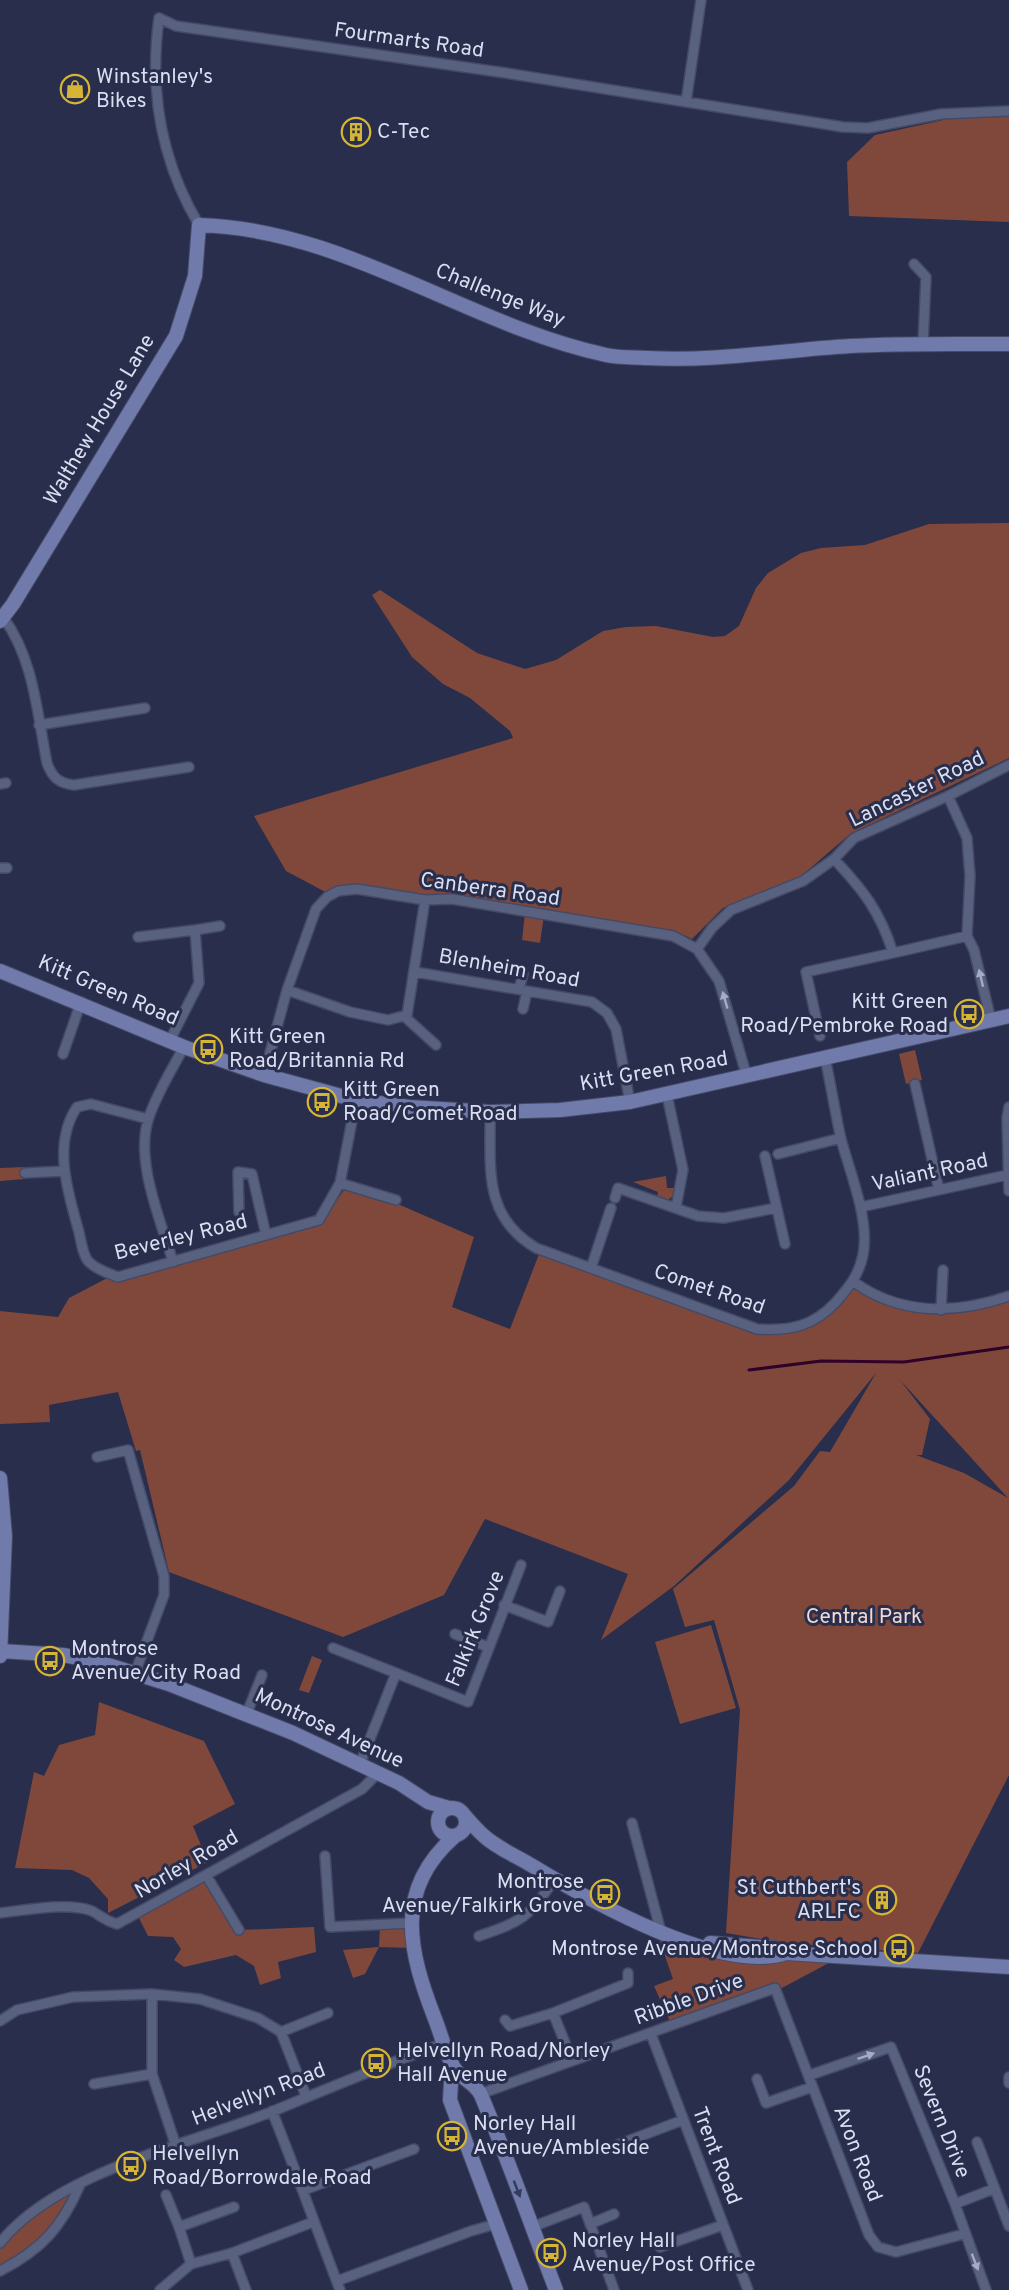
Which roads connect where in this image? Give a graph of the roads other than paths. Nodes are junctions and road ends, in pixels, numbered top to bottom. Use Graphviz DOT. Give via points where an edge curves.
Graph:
graph roads {
  1 [pos="701,0"];
  2 [pos="686,102"];
  3 [pos="1009,111"];
  4 [pos="199,225"];
  5 [pos="914,264"];
  6 [pos="923,344"];
  7 [pos="1009,344"];
  8 [pos="2,619"];
  9 [pos="145,708"];
  10 [pos="39,725"];
  11 [pos="1009,765"];
  12 [pos="189,767"];
  13 [pos="948,796"];
  14 [pos="834,859"];
  15 [pos="425,900"];
  16 [pos="220,926"];
  17 [pos="195,930"];
  18 [pos="673,936"];
  19 [pos="967,936"];
  20 [pos="138,937"];
  21 [pos="667,945"];
  22 [pos="697,949"];
  23 [pos="893,953"];
  24 [pos="0,971"];
  25 [pos="415,972"];
  26 [pos="523,974"];
  27 [pos="287,990"];
  28 [pos="523,990"];
  29 [pos="81,1002"];
  30 [pos="523,1009"];
  31 [pos="404,1016"];
  32 [pos="1009,1016"];
  33 [pos="991,1020"];
  34 [pos="820,1036"];
  35 [pos="170,1041"];
  36 [pos="436,1045"];
  37 [pos="184,1047"];
  38 [pos="63,1054"];
  39 [pos="825,1058"];
  40 [pos="264,1075"];
  41 [pos="747,1077"];
  42 [pos="915,1084"];
  43 [pos="667,1095"];
  44 [pos="356,1100"];
  45 [pos="630,1102"];
  46 [pos="1009,1107"];
  47 [pos="490,1112"];
  48 [pos="148,1119"];
  49 [pos="841,1138"];
  50 [pos="778,1154"];
  51 [pos="765,1156"];
  52 [pos="65,1171"];
  53 [pos="25,1173"];
  54 [pos="1007,1175"];
  55 [pos="340,1183"];
  56 [pos="939,1190"];
  57 [pos="1009,1191"];
  58 [pos="615,1198"];
  59 [pos="396,1200"];
  60 [pos="676,1207"];
  61 [pos="861,1207"];
  62 [pos="611,1208"];
  63 [pos="776,1208"];
  64 [pos="239,1212"];
  65 [pos="266,1235"];
  66 [pos="785,1244"];
  67 [pos="173,1262"];
  68 [pos="591,1268"];
  69 [pos="943,1270"];
  70 [pos="854,1282"];
  71 [pos="1009,1296"];
  72 [pos="941,1310"];
  73 [pos="97,1457"];
  74 [pos="0,1478"];
  75 [pos="520,1565"];
  76 [pos="560,1591"];
  77 [pos="504,1605"];
  78 [pos="454,1634"];
  79 [pos="488,1647"];
  80 [pos="333,1648"];
  81 [pos="0,1654"];
  82 [pos="135,1673"];
  83 [pos="396,1673"];
  84 [pos="261,1675"];
  85 [pos="247,1713"];
  86 [pos="360,1764"];
  87 [pos="378,1773"];
  88 [pos="428,1802"];
  89 [pos="449,1808"];
  90 [pos="465,1816"];
  91 [pos="632,1823"];
  92 [pos="438,1824"];
  93 [pos="456,1836"];
  94 [pos="484,1837"];
  95 [pos="435,1853"];
  96 [pos="325,1856"];
  97 [pos="206,1875"];
  98 [pos="554,1879"];
  99 [pos="0,1912"];
  100 [pos="411,1923"];
  101 [pos="239,1930"];
  102 [pos="661,1932"];
  103 [pos="478,1936"];
  104 [pos="1009,1967"];
  105 [pos="628,1973"];
  106 [pos="775,1988"];
  107 [pos="152,1994"];
  108 [pos="328,2013"];
  109 [pos="553,2013"];
  110 [pos="2,2017"];
  111 [pos="505,2020"];
  112 [pos="281,2032"];
  113 [pos="651,2034"];
  114 [pos="445,2043"];
  115 [pos="572,2060"];
  116 [pos="452,2065"];
  117 [pos="152,2074"];
  118 [pos="810,2075"];
  119 [pos="757,2079"];
  120 [pos="467,2081"];
  121 [pos="94,2084"];
  122 [pos="451,2086"];
  123 [pos="812,2086"];
  124 [pos="480,2094"];
  125 [pos="306,2096"];
  126 [pos="272,2112"];
  127 [pos="683,2120"];
  128 [pos="977,2142"];
  129 [pos="617,2145"];
  130 [pos="176,2146"];
  131 [pos="414,2149"];
  132 [pos="80,2185"];
  133 [pos="993,2188"];
  134 [pos="304,2190"];
  135 [pos="166,2195"];
  136 [pos="955,2204"];
  137 [pos="234,2207"];
  138 [pos="614,2214"];
  139 [pos="313,2222"];
  140 [pos="496,2224"];
  141 [pos="590,2224"];
  142 [pos="723,2225"];
  143 [pos="1009,2226"];
  144 [pos="178,2227"];
  145 [pos="532,2227"];
  146 [pos="964,2234"];
  147 [pos="0,2243"];
  148 [pos="660,2247"];
  149 [pos="232,2253"];
  150 [pos="191,2264"];
  151 [pos="0,2271"];
  152 [pos="338,2286"];
  153 [pos="160,2290"];
  154 [pos="246,2290"];
  155 [pos="521,2290"];
  156 [pos="555,2290"];
  157 [pos="614,2290"];
  158 [pos="748,2290"];
  159 [pos="986,2290"];
  1 -- 2 [label="street"];
  2 -- 3 [label="street, Fourmarts Road" via="868,128 941,114"];
  2 -- 4 [label="street, Fourmarts Road" via="176,26 159,18 155,72 160,129 173,173"];
  4 -- 6 [label="street, Challenge Way" via="270,232 373,267 544,339 609,356 679,360"];
  4 -- 8 [label="street, Walthew House Lane" via="195,276 176,336"];
  5 -- 6 [label="street" via="926,277"];
  6 -- 7 [label="street, Challenge Way"];
  8 -- 10 [label="street" via="19,642 28,667"];
  9 -- 10 [label="street"];
  10 -- 12 [label="street" via="50,772 67,784"];
  11 -- 13 [label="street, Lancaster Road"];
  13 -- 14 [label="street, Lancaster Road" via="854,838"];
  13 -- 19 [label="street" via="967,838"];
  14 -- 22 [label="street, Lancaster Road" via="803,881 731,910"];
  14 -- 23 [label="street" via="866,893 883,923"];
  15 -- 18 [label="street, Canberra Road" via="452,899"];
  15 -- 25 [label="street"];
  15 -- 27 [label="street, Canberra Road" via="357,889 327,897 316,909"];
  16 -- 17 [label="street"];
  17 -- 20 [label="street"];
  17 -- 35 [label="street" via="199,983"];
  18 -- 21 [label="street"];
  18 -- 22 [label="street, Canberra Road"];
  19 -- 23 [label="street"];
  33 -- 19 [label="street, one-way"];
  41 -- 22 [label="street, Canberra Road, one-way" via="719,981"];
  23 -- 34 [label="street" via="806,972"];
  24 -- 29 [label="street, Kitt Green Road"];
  25 -- 28 [label="street, Blenheim Road"];
  25 -- 31 [label="street"];
  26 -- 28 [label="street"];
  27 -- 31 [label="street" via="350,1012 388,1020"];
  27 -- 40 [label="street, Canberra Road"];
  28 -- 30 [label="street"];
  28 -- 45 [label="street, Blenheim Road" via="592,1002 607,1013 616,1029"];
  29 -- 35 [label="street, Kitt Green Road"];
  29 -- 38 [label="street"];
  31 -- 36 [label="street"];
  32 -- 33 [label="street, Kitt Green Road"];
  33 -- 39 [label="street, Kitt Green Road"];
  35 -- 37 [label="street, Kitt Green Road"];
  37 -- 40 [label="street, Kitt Green Road"];
  37 -- 48 [label="street"];
  39 -- 41 [label="street, Kitt Green Road"];
  39 -- 49 [label="street, Comet Road"];
  40 -- 44 [label="street, Kitt Green Road"];
  41 -- 43 [label="street, Kitt Green Road"];
  42 -- 56 [label="street"];
  43 -- 45 [label="street, Kitt Green Road"];
  43 -- 60 [label="street" via="683,1170"];
  44 -- 47 [label="street, Kitt Green Road"];
  44 -- 55 [label="street, Beverley Road"];
  45 -- 47 [label="street, Kitt Green Road"];
  46 -- 54 [label="street"];
  47 -- 68 [label="street, Comet Road" via="493,1193 502,1218 528,1243"];
  48 -- 52 [label="street, Beverley Road" via="91,1104 77,1107 67,1135"];
  48 -- 67 [label="street" via="147,1175"];
  49 -- 50 [label="street"];
  49 -- 61 [label="street, Comet Road"];
  51 -- 63 [label="street"];
  52 -- 53 [label="street"];
  52 -- 67 [label="street, Beverley Road" via="87,1261 118,1277"];
  54 -- 56 [label="street, Valiant Road"];
  54 -- 57 [label="street"];
  55 -- 59 [label="street"];
  55 -- 65 [label="street, Beverley Road" via="319,1220"];
  56 -- 61 [label="street, Valiant Road"];
  58 -- 60 [label="street" via="618,1188"];
  60 -- 63 [label="street" via="698,1216 724,1218"];
  61 -- 70 [label="street, Comet Road" via="864,1254"];
  62 -- 68 [label="street"];
  63 -- 66 [label="street"];
  64 -- 65 [label="street" via="238,1172 252,1174"];
  65 -- 67 [label="street, Beverley Road"];
  68 -- 70 [label="street, Comet Road" via="757,1329 785,1331 807,1324 831,1307"];
  69 -- 72 [label="street"];
  70 -- 72 [label="street" via="900,1305"];
  71 -- 72 [label="street" via="976,1307"];
  73 -- 82 [label="street" via="128,1450 164,1576 164,1594"];
  74 -- 81 [label="street" via="5,1536"];
  75 -- 77 [label="street, Falkirk Grove"];
  76 -- 77 [label="street" via="548,1622"];
  77 -- 79 [label="street, Falkirk Grove"];
  78 -- 79 [label="street"];
  79 -- 83 [label="street, Falkirk Grove" via="468,1702"];
  80 -- 83 [label="street, Falkirk Grove"];
  81 -- 82 [label="street, Montrose Avenue" via="63,1655"];
  82 -- 85 [label="street, Montrose Avenue"];
  83 -- 86 [label="street"];
  84 -- 85 [label="street"];
  85 -- 86 [label="street, Montrose Avenue"];
  86 -- 87 [label="street, Montrose Avenue"];
  87 -- 88 [label="street, Montrose Avenue"];
  87 -- 97 [label="street, Norley Road" via="362,1789"];
  88 -- 89 [label="street, Montrose Avenue"];
  88 -- 92 [label="street"];
  89 -- 90 [label="street" via="458,1809"];
  89 -- 92 [label="street" via="441,1813"];
  90 -- 93 [label="street" via="466,1825"];
  90 -- 94 [label="street"];
  91 -- 102 [label="street"];
  92 -- 93 [label="street" via="446,1836"];
  92 -- 95 [label="street"];
  93 -- 94 [label="street"];
  93 -- 95 [label="street"];
  94 -- 98 [label="street"];
  95 -- 100 [label="street" via="418,1888"];
  96 -- 100 [label="street" via="330,1928"];
  97 -- 99 [label="street, Norley Road" via="117,1924 100,1919 92,1911 64,1908"];
  97 -- 101 [label="street"];
  98 -- 102 [label="street" via="614,1913"];
  98 -- 103 [label="street" via="536,1907 522,1919"];
  100 -- 114 [label="street" via="419,1975"];
  102 -- 104 [label="street" via="699,1944 730,1943 786,1953"];
  105 -- 109 [label="street" via="628,1983"];
  106 -- 113 [label="street, Ribble Drive"];
  106 -- 118 [label="street, Avon Road"];
  107 -- 110 [label="street" via="74,1997 44,2002"];
  107 -- 112 [label="street" via="200,1999 258,2018"];
  107 -- 117 [label="street"];
  108 -- 112 [label="street"];
  109 -- 111 [label="street" via="510,2026"];
  109 -- 115 [label="street"];
  112 -- 125 [label="street"];
  113 -- 115 [label="street, Ribble Drive"];
  113 -- 127 [label="street, Trent Road"];
  114 -- 116 [label="street"];
  114 -- 125 [label="street, Helvellyn Road"];
  115 -- 124 [label="street, Ribble Drive"];
  116 -- 120 [label="street"];
  116 -- 122 [label="street"];
  117 -- 121 [label="street"];
  117 -- 130 [label="street"];
  118 -- 123 [label="street, Avon Road"];
  118 -- 136 [label="street, Severn Drive, one-way" via="891,2047"];
  119 -- 123 [label="street" via="766,2103"];
  120 -- 122 [label="street"];
  120 -- 124 [label="street"];
  122 -- 140 [label="street" via="450,2100 458,2127"];
  123 -- 146 [label="street, Avon Road" via="869,2235 878,2247 896,2252"];
  124 -- 145 [label="street, one-way"];
  125 -- 126 [label="street, Helvellyn Road"];
  126 -- 130 [label="street, Helvellyn Road"];
  126 -- 134 [label="street"];
  127 -- 129 [label="street"];
  127 -- 142 [label="street, Trent Road"];
  128 -- 133 [label="street"];
  130 -- 132 [label="street, Helvellyn Road"];
  131 -- 134 [label="street"];
  132 -- 147 [label="street, Helvellyn Road" via="47,2199 18,2221"];
  132 -- 151 [label="street" via="52,2235 35,2251"];
  133 -- 136 [label="street"];
  133 -- 143 [label="street"];
  134 -- 139 [label="street"];
  135 -- 144 [label="street"];
  136 -- 146 [label="street, Severn Drive"];
  137 -- 144 [label="street"];
  138 -- 141 [label="street"];
  139 -- 149 [label="street"];
  139 -- 152 [label="street"];
  140 -- 152 [label="street"];
  140 -- 155 [label="street"];
  141 -- 145 [label="street" via="584,2207"];
  141 -- 157 [label="street"];
  142 -- 148 [label="street"];
  142 -- 158 [label="street, Trent Road"];
  144 -- 150 [label="street"];
  145 -- 156 [label="street"];
  146 -- 159 [label="street, Severn Drive, one-way"];
  149 -- 150 [label="street"];
  149 -- 154 [label="street"];
  150 -- 153 [label="street"];
}
